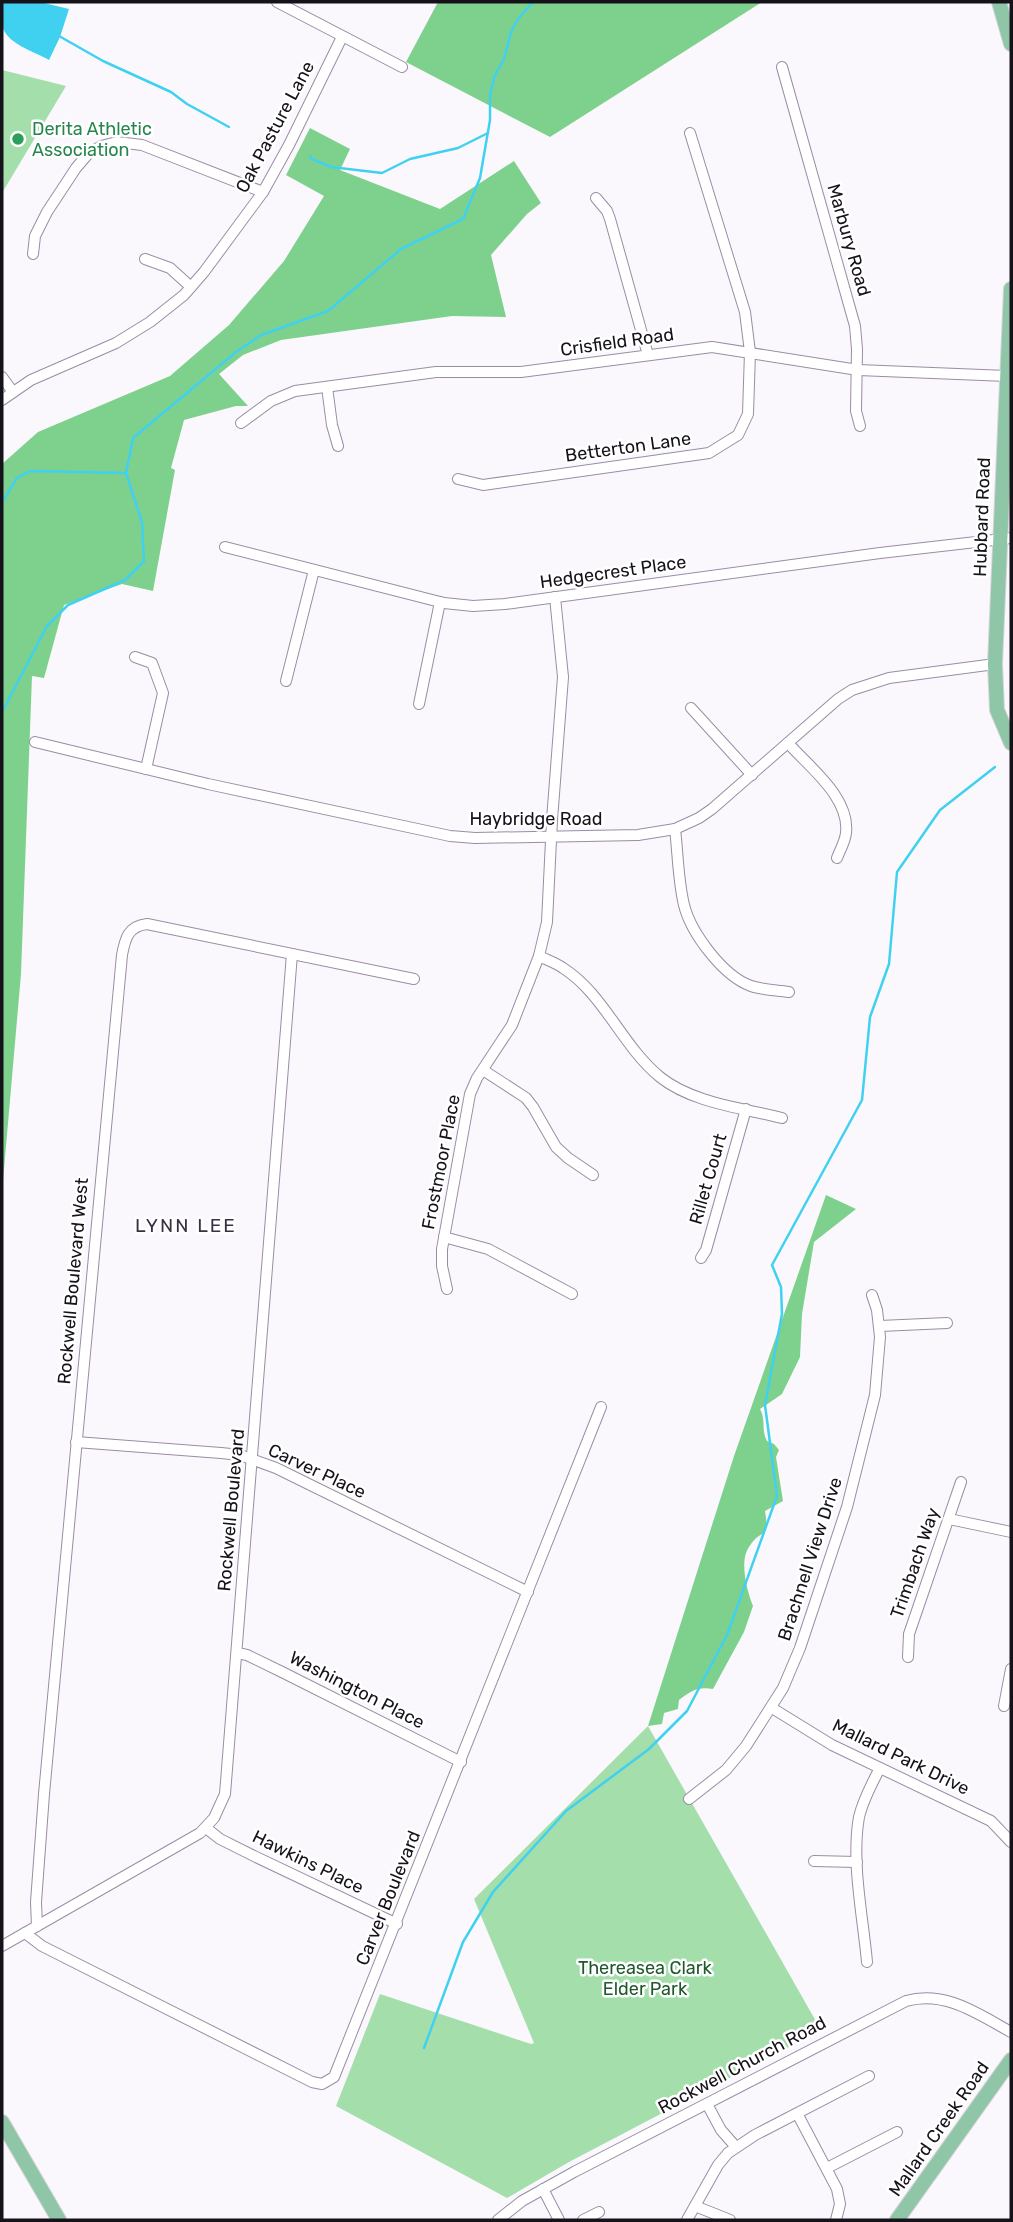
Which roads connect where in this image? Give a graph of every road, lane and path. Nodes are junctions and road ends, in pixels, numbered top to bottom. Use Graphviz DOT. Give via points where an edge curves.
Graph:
graph roads {
  1 [pos="277,2"];
  2 [pos="999,2"];
  3 [pos="342,37"];
  4 [pos="1011,41"];
  5 [pos="782,66"];
  6 [pos="402,67"];
  7 [pos="690,133"];
  8 [pos="262,192"];
  9 [pos="596,198"];
  10 [pos="33,254"];
  11 [pos="145,258"];
  12 [pos="191,287"];
  13 [pos="1011,289"];
  14 [pos="750,352"];
  15 [pos="648,355"];
  16 [pos="858,370"];
  17 [pos="1007,376"];
  18 [pos="2,377"];
  19 [pos="327,387"];
  20 [pos="13,392"];
  21 [pos="2,400"];
  22 [pos="241,423"];
  23 [pos="860,426"];
  24 [pos="338,446"];
  25 [pos="458,479"];
  26 [pos="1006,538"];
  27 [pos="225,547"];
  28 [pos="314,570"];
  29 [pos="555,597"];
  30 [pos="440,602"];
  31 [pos="135,657"];
  32 [pos="995,664"];
  33 [pos="286,681"];
  34 [pos="419,704"];
  35 [pos="691,708"];
  36 [pos="35,742"];
  37 [pos="788,743"];
  38 [pos="1011,743"];
  39 [pos="146,769"];
  40 [pos="752,775"];
  41 [pos="675,829"];
  42 [pos="551,836"];
  43 [pos="837,858"];
  44 [pos="292,954"];
  45 [pos="539,956"];
  46 [pos="414,979"];
  47 [pos="789,992"];
  48 [pos="483,1070"];
  49 [pos="746,1109"];
  50 [pos="782,1118"];
  51 [pos="593,1175"];
  52 [pos="444,1237"];
  53 [pos="702,1258"];
  54 [pos="447,1289"];
  55 [pos="572,1294"];
  56 [pos="872,1295"];
  57 [pos="947,1323"];
  58 [pos="880,1326"];
  59 [pos="601,1407"];
  60 [pos="76,1442"];
  61 [pos="253,1460"];
  62 [pos="961,1482"];
  63 [pos="949,1519"];
  64 [pos="1011,1532"];
  65 [pos="527,1592"];
  66 [pos="237,1653"];
  67 [pos="908,1657"];
  68 [pos="1011,1669"];
  69 [pos="1004,1706"];
  70 [pos="772,1708"];
  71 [pos="461,1762"];
  72 [pos="880,1768"];
  73 [pos="690,1799"];
  74 [pos="206,1828"];
  75 [pos="1011,1842"];
  76 [pos="814,1861"];
  77 [pos="858,1862"];
  78 [pos="397,1924"];
  79 [pos="37,1926"];
  80 [pos="25,1933"];
  81 [pos="2,1946"];
  82 [pos="867,1962"];
  83 [pos="1011,2032"];
  84 [pos="1011,2060"];
  85 [pos="869,2076"];
  86 [pos="707,2104"];
  87 [pos="798,2115"];
  88 [pos="2,2122"];
  89 [pos="897,2132"];
  90 [pos="736,2147"];
  91 [pos="827,2168"];
  92 [pos="542,2189"];
  93 [pos="695,2206"];
  94 [pos="599,2212"];
  95 [pos="59,2220"];
  96 [pos="498,2220"];
  97 [pos="559,2220"];
  98 [pos="583,2220"];
  99 [pos="687,2220"];
  100 [pos="730,2220"];
  101 [pos="836,2220"];
  102 [pos="897,2220"];
  1 -- 3 [label="street"];
  2 -- 4 [label="main road"];
  3 -- 6 [label="street"];
  3 -- 8 [label="street, Oak Pasture Lane"];
  5 -- 16 [label="street, Marbury Road" via="852,311"];
  7 -- 14 [label="street, Betterton Lane" via="745,312"];
  8 -- 10 [label="street" via="142,145 117,142 101,146 76,167 47,212 34,236"];
  8 -- 12 [label="street, Oak Pasture Lane"];
  9 -- 15 [label="street" via="610,219"];
  11 -- 12 [label="street" via="170,268"];
  12 -- 20 [label="street, Oak Pasture Lane" via="160,315 116,343"];
  13 -- 17 [label="main road, Hubbard Road"];
  14 -- 15 [label="street, Crisfield Road" via="712,347"];
  14 -- 16 [label="street, Crisfield Road"];
  14 -- 25 [label="street, Betterton Lane" via="748,414 738,435 709,453 483,485"];
  15 -- 19 [label="street, Crisfield Road" via="521,372 436,372"];
  16 -- 17 [label="street, Crisfield Road"];
  16 -- 23 [label="street, Marbury Road" via="855,397"];
  17 -- 26 [label="main road, Hubbard Road"];
  18 -- 20 [label="street"];
  19 -- 22 [label="street, Crisfield Road" via="284,395"];
  19 -- 24 [label="street"];
  20 -- 21 [label="street, Oak Pasture Lane"];
  26 -- 29 [label="street, Hedgecrest Place"];
  26 -- 32 [label="main road, Hubbard Road"];
  27 -- 28 [label="street, Hedgecrest Place"];
  28 -- 30 [label="street, Hedgecrest Place"];
  28 -- 33 [label="street"];
  29 -- 30 [label="street, Hedgecrest Place" via="481,606"];
  29 -- 42 [label="street, Frostmoor Place" via="563,677"];
  30 -- 34 [label="street"];
  31 -- 39 [label="street" via="152,663 163,693"];
  32 -- 37 [label="street, Haybridge Road" via="860,686"];
  32 -- 38 [label="main road, Hubbard Road" via="997,710"];
  35 -- 40 [label="street"];
  36 -- 39 [label="street, Haybridge Road"];
  37 -- 40 [label="street, Haybridge Road"];
  37 -- 43 [label="street" via="841,806 846,830"];
  39 -- 42 [label="street, Haybridge Road" via="450,836"];
  40 -- 41 [label="street, Haybridge Road" via="705,814"];
  41 -- 42 [label="street, Haybridge Road" via="638,835"];
  41 -- 47 [label="street" via="684,904 693,928 733,977 752,986"];
  42 -- 45 [label="street, Frostmoor Place" via="547,922"];
  44 -- 46 [label="street, Rockwell Boulevard West"];
  44 -- 60 [label="street, Rockwell Boulevard West" via="147,924 135,927 126,937"];
  44 -- 61 [label="street, Rockwell Boulevard"];
  45 -- 48 [label="street, Frostmoor Place" via="512,1025"];
  45 -- 49 [label="street" via="580,982 661,1078 691,1094"];
  48 -- 51 [label="street" via="526,1098 556,1147"];
  48 -- 52 [label="street, Frostmoor Place" via="470,1094"];
  49 -- 50 [label="street"];
  49 -- 53 [label="street, Rillet Court"];
  52 -- 54 [label="street, Frostmoor Place" via="442,1266"];
  52 -- 55 [label="street" via="488,1248"];
  56 -- 58 [label="street, Brachnell View Drive"];
  57 -- 58 [label="street"];
  58 -- 70 [label="street, Brachnell View Drive" via="875,1395 847,1507 800,1648"];
  59 -- 65 [label="street, Carver Boulevard"];
  60 -- 61 [label="street, Carver Place" via="221,1452"];
  60 -- 79 [label="street, Rockwell Boulevard West" via="44,1794"];
  61 -- 65 [label="street, Carver Place"];
  61 -- 66 [label="street, Rockwell Boulevard"];
  62 -- 63 [label="street, Trimbach Way"];
  63 -- 64 [label="street"];
  63 -- 67 [label="street, Trimbach Way" via="909,1634"];
  65 -- 71 [label="street, Carver Boulevard"];
  66 -- 71 [label="street, Washington Place"];
  66 -- 74 [label="street, Rockwell Boulevard" via="226,1789"];
  68 -- 69 [label="street"];
  70 -- 72 [label="street, Mallard Park Drive"];
  70 -- 73 [label="street, Brachnell View Drive" via="736,1759"];
  71 -- 78 [label="street, Carver Boulevard"];
  72 -- 75 [label="street, Mallard Park Drive" via="992,1821"];
  72 -- 77 [label="street" via="860,1816"];
  74 -- 78 [label="street, Hawkins Place"];
  74 -- 79 [label="street, Rockwell Boulevard"];
  76 -- 77 [label="street"];
  77 -- 82 [label="street"];
  78 -- 80 [label="street, Carver Boulevard" via="337,2075 322,2084 42,1946"];
  79 -- 80 [label="street, Rockwell Boulevard"];
  80 -- 81 [label="street, Rockwell Boulevard"];
  83 -- 86 [label="street, Rockwell Church Road" via="944,1999 906,2001"];
  84 -- 102 [label="main road, Mallard Creek Road"];
  85 -- 87 [label="street"];
  86 -- 90 [label="street"];
  86 -- 92 [label="street, Rockwell Church Road"];
  87 -- 90 [label="street"];
  87 -- 91 [label="street"];
  88 -- 95 [label="main road"];
  89 -- 91 [label="street"];
  90 -- 93 [label="street" via="718,2165"];
  91 -- 101 [label="street" via="839,2197"];
  92 -- 96 [label="street, Rockwell Church Road"];
  92 -- 97 [label="street"];
  93 -- 99 [label="street"];
  93 -- 100 [label="street"];
  94 -- 98 [label="street"];
}
